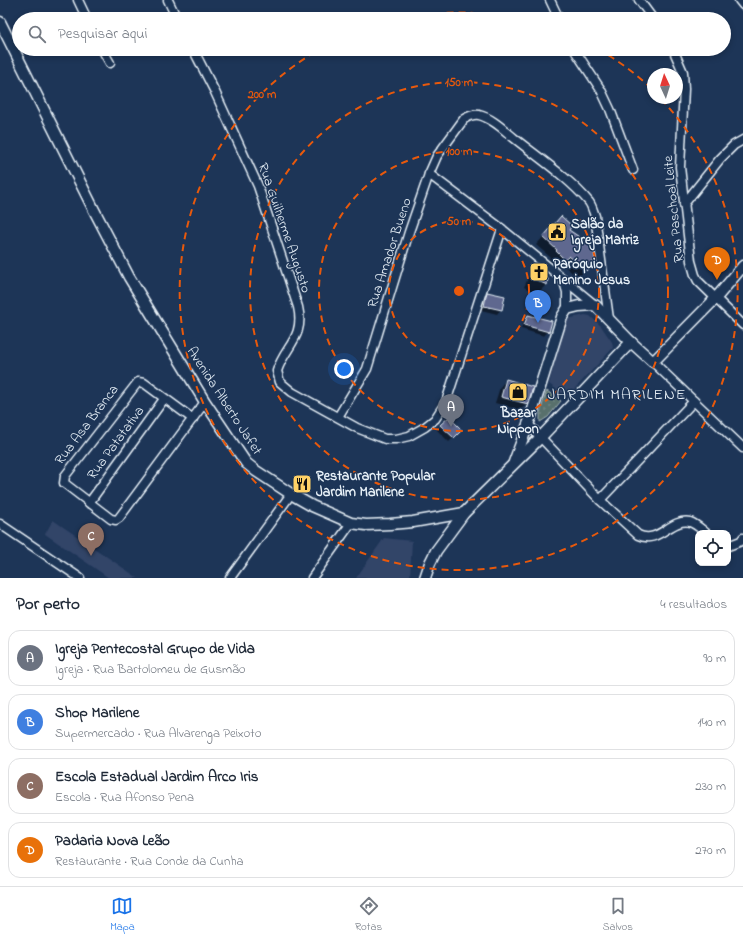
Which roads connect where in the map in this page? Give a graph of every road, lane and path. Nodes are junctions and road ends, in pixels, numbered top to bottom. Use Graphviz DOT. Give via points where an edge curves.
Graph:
graph roads {
  1 [pos="78,0"];
  2 [pos="168,0"];
  3 [pos="550,0"];
  4 [pos="639,0"];
  5 [pos="739,0"];
  6 [pos="743,5"];
  7 [pos="84,12"];
  8 [pos="174,12"];
  9 [pos="556,12"];
  10 [pos="648,12"];
  11 [pos="0,22"];
  12 [pos="12,46"];
  13 [pos="17,56"];
  14 [pos="106,56"];
  15 [pos="197,56"];
  16 [pos="579,56"];
  17 [pos="676,56"];
  18 [pos="110,63"];
  19 [pos="743,140"];
  20 [pos="633,170"];
  21 [pos="429,174"];
  22 [pos="684,204"];
  23 [pos="502,228"];
  24 [pos="743,266"];
  25 [pos="563,278"];
  26 [pos="716,298"];
  27 [pos="595,305"];
  28 [pos="568,309"];
  29 [pos="609,319"];
  30 [pos="743,325"];
  31 [pos="631,342"];
  32 [pos="653,362"];
  33 [pos="164,399"];
  34 [pos="694,401"];
  35 [pos="205,402"];
  36 [pos="338,417"];
  37 [pos="192,419"];
  38 [pos="528,424"];
  39 [pos="541,437"];
  40 [pos="743,448"];
  41 [pos="514,462"];
  42 [pos="291,494"];
  43 [pos="600,500"];
  44 [pos="89,502"];
  45 [pos="464,513"];
  46 [pos="351,523"];
  47 [pos="0,524"];
  48 [pos="702,530"];
  49 [pos="743,538"];
  50 [pos="731,545"];
  51 [pos="80,578"];
  52 [pos="230,578"];
  53 [pos="312,578"];
  54 [pos="425,578"];
  1 -- 7 [label="street"];
  2 -- 8 [label="street"];
  3 -- 9 [label="street"];
  4 -- 10 [label="street"];
  5 -- 6 [label="street"];
  11 -- 12 [label="street, Avenida Alberto Jafet"];
  13 -- 35 [label="street, Avenida Alberto Jafet" via="106,234 143,301"];
  14 -- 18 [label="street"];
  15 -- 36 [label="street, Rua Guilherme Augusto" via="258,186 301,317 295,339 277,371 280,382 292,392"];
  16 -- 20 [label="street" via="601,90"];
  17 -- 22 [label="street, Rua Paschoal Leite" via="683,72 684,89 680,167"];
  19 -- 22 [label="street" via="720,159"];
  21 -- 23 [label="street"];
  21 -- 29 [label="street, Rua Amador Bueno" via="438,156 464,119 474,114 499,126 532,152 578,191 590,204 596,216"];
  21 -- 36 [label="street, Rua Amador Bueno" via="408,232 367,369"];
  22 -- 26 [label="street, Rua Paschoal Leite" via="695,274 698,281"];
  23 -- 25 [label="street"];
  23 -- 36 [label="street, Rua Guilherme Augusto" via="446,402 435,420 409,436 385,439"];
  24 -- 26 [label="street"];
  25 -- 27 [label="street"];
  25 -- 28 [label="street"];
  26 -- 30 [label="street, Rua Paschoal Leite"];
  26 -- 32 [label="street"];
  27 -- 28 [label="street"];
  27 -- 29 [label="street"];
  28 -- 38 [label="street" via="562,317"];
  29 -- 31 [label="street"];
  31 -- 32 [label="street"];
  31 -- 39 [label="street"];
  32 -- 34 [label="street"];
  33 -- 37 [label="street, Rua Asa Branca"];
  33 -- 44 [label="street, Rua Patatativa"];
  33 -- 44 [label="street, Rua Asa Branca" via="144,383 138,382 65,476 64,483"];
  34 -- 40 [label="street"];
  34 -- 43 [label="street"];
  35 -- 37 [label="street, Rua Asa Branca"];
  35 -- 42 [label="street, Avenida Alberto Jafet" via="246,463"];
  37 -- 44 [label="street, Rua Asa Branca" via="119,518 111,519"];
  38 -- 39 [label="street"];
  38 -- 41 [label="street"];
  39 -- 41 [label="street"];
  39 -- 43 [label="street"];
  41 -- 45 [label="street"];
  42 -- 46 [label="street, Avenida Alberto Jafet"];
  42 -- 52 [label="street"];
  43 -- 48 [label="street" via="644,538 655,536 678,523 685,522 691,522"];
  45 -- 46 [label="street, Avenida Alberto Jafet" via="413,522 366,525"];
  45 -- 54 [label="street" via="436,551"];
  46 -- 53 [label="street"];
  47 -- 51 [label="street"];
  49 -- 50 [label="street" via="741,542"];
}
